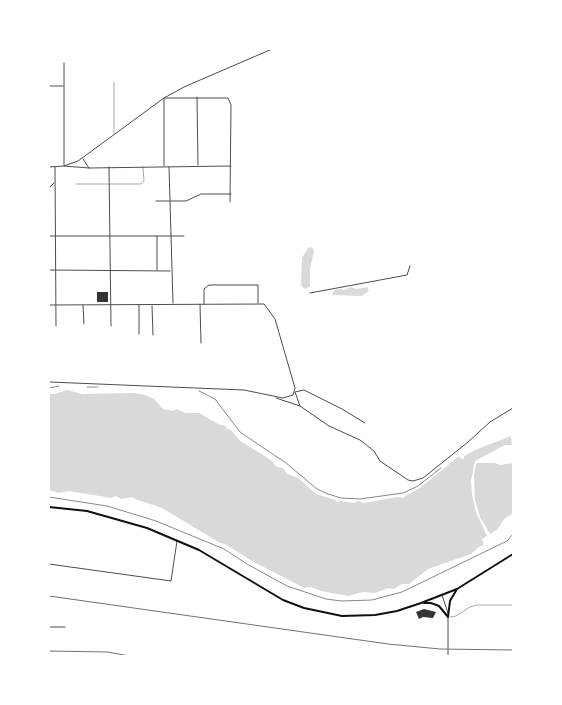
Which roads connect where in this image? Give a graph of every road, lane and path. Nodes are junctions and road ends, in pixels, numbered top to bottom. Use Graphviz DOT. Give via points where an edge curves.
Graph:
graph roads {
  1 [pos="272,49"];
  2 [pos="64,63"];
  3 [pos="114,82"];
  4 [pos="49,86"];
  5 [pos="64,86"];
  6 [pos="197,97"];
  7 [pos="164,98"];
  8 [pos="114,135"];
  9 [pos="82,158"];
  10 [pos="64,166"];
  11 [pos="143,166"];
  12 [pos="164,166"];
  13 [pos="169,166"];
  14 [pos="198,166"];
  15 [pos="231,166"];
  16 [pos="49,167"];
  17 [pos="55,167"];
  18 [pos="109,167"];
  19 [pos="89,168"];
  20 [pos="55,183"];
  21 [pos="76,184"];
  22 [pos="110,185"];
  23 [pos="49,188"];
  24 [pos="231,194"];
  25 [pos="156,201"];
  26 [pos="170,201"];
  27 [pos="230,202"];
  28 [pos="157,235"];
  29 [pos="49,236"];
  30 [pos="55,236"];
  31 [pos="110,236"];
  32 [pos="171,236"];
  33 [pos="184,236"];
  34 [pos="410,266"];
  35 [pos="49,270"];
  36 [pos="56,270"];
  37 [pos="110,270"];
  38 [pos="157,270"];
  39 [pos="172,270"];
  40 [pos="310,293"];
  41 [pos="111,304"];
  42 [pos="140,304"];
  43 [pos="152,304"];
  44 [pos="173,304"];
  45 [pos="200,304"];
  46 [pos="204,304"];
  47 [pos="258,304"];
  48 [pos="49,305"];
  49 [pos="56,305"];
  50 [pos="83,305"];
  51 [pos="84,324"];
  52 [pos="56,326"];
  53 [pos="111,326"];
  54 [pos="139,334"];
  55 [pos="153,335"];
  56 [pos="201,343"];
  57 [pos="49,382"];
  58 [pos="64,384"];
  59 [pos="83,385"];
  60 [pos="102,387"];
  61 [pos="49,388"];
  62 [pos="198,391"];
  63 [pos="295,392"];
  64 [pos="276,398"];
  65 [pos="300,406"];
  66 [pos="513,408"];
  67 [pos="365,423"];
  68 [pos="426,481"];
  69 [pos="49,497"];
  70 [pos="49,507"];
  71 [pos="513,534"];
  72 [pos="177,540"];
  73 [pos="513,554"];
  74 [pos="49,564"];
  75 [pos="457,589"];
  76 [pos="442,595"];
  77 [pos="420,603"];
  78 [pos="513,605"];
  79 [pos="448,617"];
  80 [pos="49,627"];
  81 [pos="65,627"];
  82 [pos="448,655"];
  1 -- 7 [label="street"];
  2 -- 5 [label="street"];
  3 -- 8 [label="lane"];
  4 -- 5 [label="street"];
  5 -- 10 [label="street"];
  6 -- 7 [label="street"];
  6 -- 14 [label="street"];
  6 -- 15 [label="street" via="228,98 231,105"];
  7 -- 8 [label="street"];
  7 -- 12 [label="street"];
  8 -- 9 [label="street"];
  9 -- 10 [label="street"];
  9 -- 19 [label="street"];
  10 -- 17 [label="street"];
  10 -- 19 [label="street"];
  11 -- 12 [label="street"];
  11 -- 18 [label="street"];
  11 -- 22 [label="lane" via="143,183"];
  12 -- 13 [label="street"];
  13 -- 14 [label="street"];
  13 -- 26 [label="street"];
  14 -- 15 [label="street"];
  15 -- 24 [label="street"];
  16 -- 17 [label="street"];
  17 -- 20 [label="street"];
  18 -- 19 [label="street"];
  18 -- 22 [label="street"];
  20 -- 23 [label="street"];
  20 -- 30 [label="street"];
  21 -- 22 [label="lane"];
  22 -- 31 [label="street"];
  24 -- 26 [label="street" via="201,194 189,201"];
  24 -- 27 [label="street"];
  25 -- 26 [label="street"];
  26 -- 32 [label="street"];
  28 -- 31 [label="street"];
  28 -- 32 [label="street"];
  28 -- 38 [label="street"];
  29 -- 30 [label="street"];
  30 -- 31 [label="street"];
  30 -- 36 [label="street"];
  31 -- 37 [label="street"];
  32 -- 33 [label="street"];
  32 -- 39 [label="street"];
  34 -- 40 [label="street" via="407,275"];
  35 -- 36 [label="street"];
  36 -- 37 [label="street"];
  36 -- 49 [label="street"];
  37 -- 38 [label="street"];
  37 -- 41 [label="street"];
  38 -- 39 [label="street"];
  39 -- 44 [label="street"];
  41 -- 42 [label="street"];
  41 -- 50 [label="street"];
  41 -- 53 [label="street"];
  42 -- 43 [label="street"];
  42 -- 54 [label="street"];
  43 -- 44 [label="street"];
  43 -- 55 [label="street"];
  44 -- 45 [label="street"];
  45 -- 46 [label="street"];
  45 -- 56 [label="street"];
  46 -- 47 [label="street"];
  46 -- 47 [label="street" via="205,286 208,285 258,285"];
  47 -- 63 [label="street" via="264,304 275,319"];
  48 -- 49 [label="street"];
  49 -- 50 [label="street"];
  49 -- 52 [label="street"];
  50 -- 51 [label="street"];
  57 -- 64 [label="street" via="244,390"];
  58 -- 61 [label="path"];
  59 -- 60 [label="path"];
  62 -- 68 [label="path" via="215,399 240,432 328,494 348,499 392,495 411,490"];
  63 -- 64 [label="street" via="288,398"];
  63 -- 65 [label="street"];
  63 -- 67 [label="street" via="311,392"];
  64 -- 65 [label="street"];
  65 -- 66 [label="street" via="330,426 360,440 374,451 380,461 413,481 423,478 490,422"];
  69 -- 71 [label="path" via="107,506 156,520 224,550 287,586 341,601 372,600 402,592 507,541"];
  70 -- 72 [label="main road" via="117,519"];
  72 -- 74 [label="street" via="171,581"];
  72 -- 77 [label="main road" via="236,571 272,595 304,608 342,616 365,616"];
  73 -- 75 [label="main road"];
  75 -- 76 [label="main road"];
  75 -- 79 [label="main road" via="450,602"];
  76 -- 77 [label="main road"];
  76 -- 79 [label="street"];
  77 -- 79 [label="main road" via="435,604"];
  78 -- 79 [label="lane" via="477,605"];
  79 -- 82 [label="street"];
  80 -- 81 [label="street"];
}
